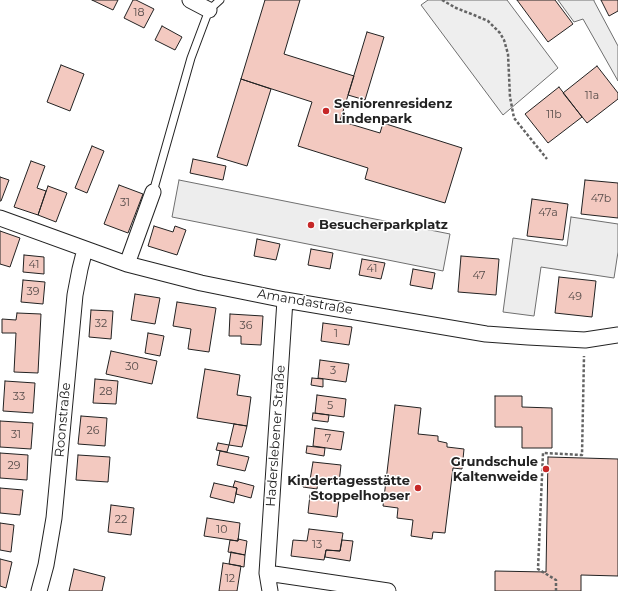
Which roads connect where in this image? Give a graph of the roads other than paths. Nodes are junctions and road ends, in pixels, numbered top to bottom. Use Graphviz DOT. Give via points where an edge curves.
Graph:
graph roads {
  1 [pos="190,0"];
  2 [pos="214,5"];
  3 [pos="153,192"];
  4 [pos="0,218"];
  5 [pos="85,249"];
  6 [pos="127,264"];
  7 [pos="285,300"];
  8 [pos="618,335"];
  9 [pos="267,573"];
  10 [pos="39,591"];
  11 [pos="270,591"];
  12 [pos="388,591"];
  1 -- 2 [label="street"];
  2 -- 3 [label="lane" via="190,58"];
  3 -- 6 [label="street"];
  4 -- 5 [label="street, Amandastraße"];
  5 -- 6 [label="street, Amandastraße"];
  5 -- 10 [label="street, Roonstraße" via="75,295 54,518"];
  6 -- 7 [label="street, Amandastraße" via="201,283"];
  7 -- 8 [label="street, Amandastraße" via="486,334 585,340"];
  7 -- 9 [label="street, Haderslebener Straße"];
  9 -- 11 [label="street, Haderslebener Straße"];
  9 -- 12 [label="street"];
}
